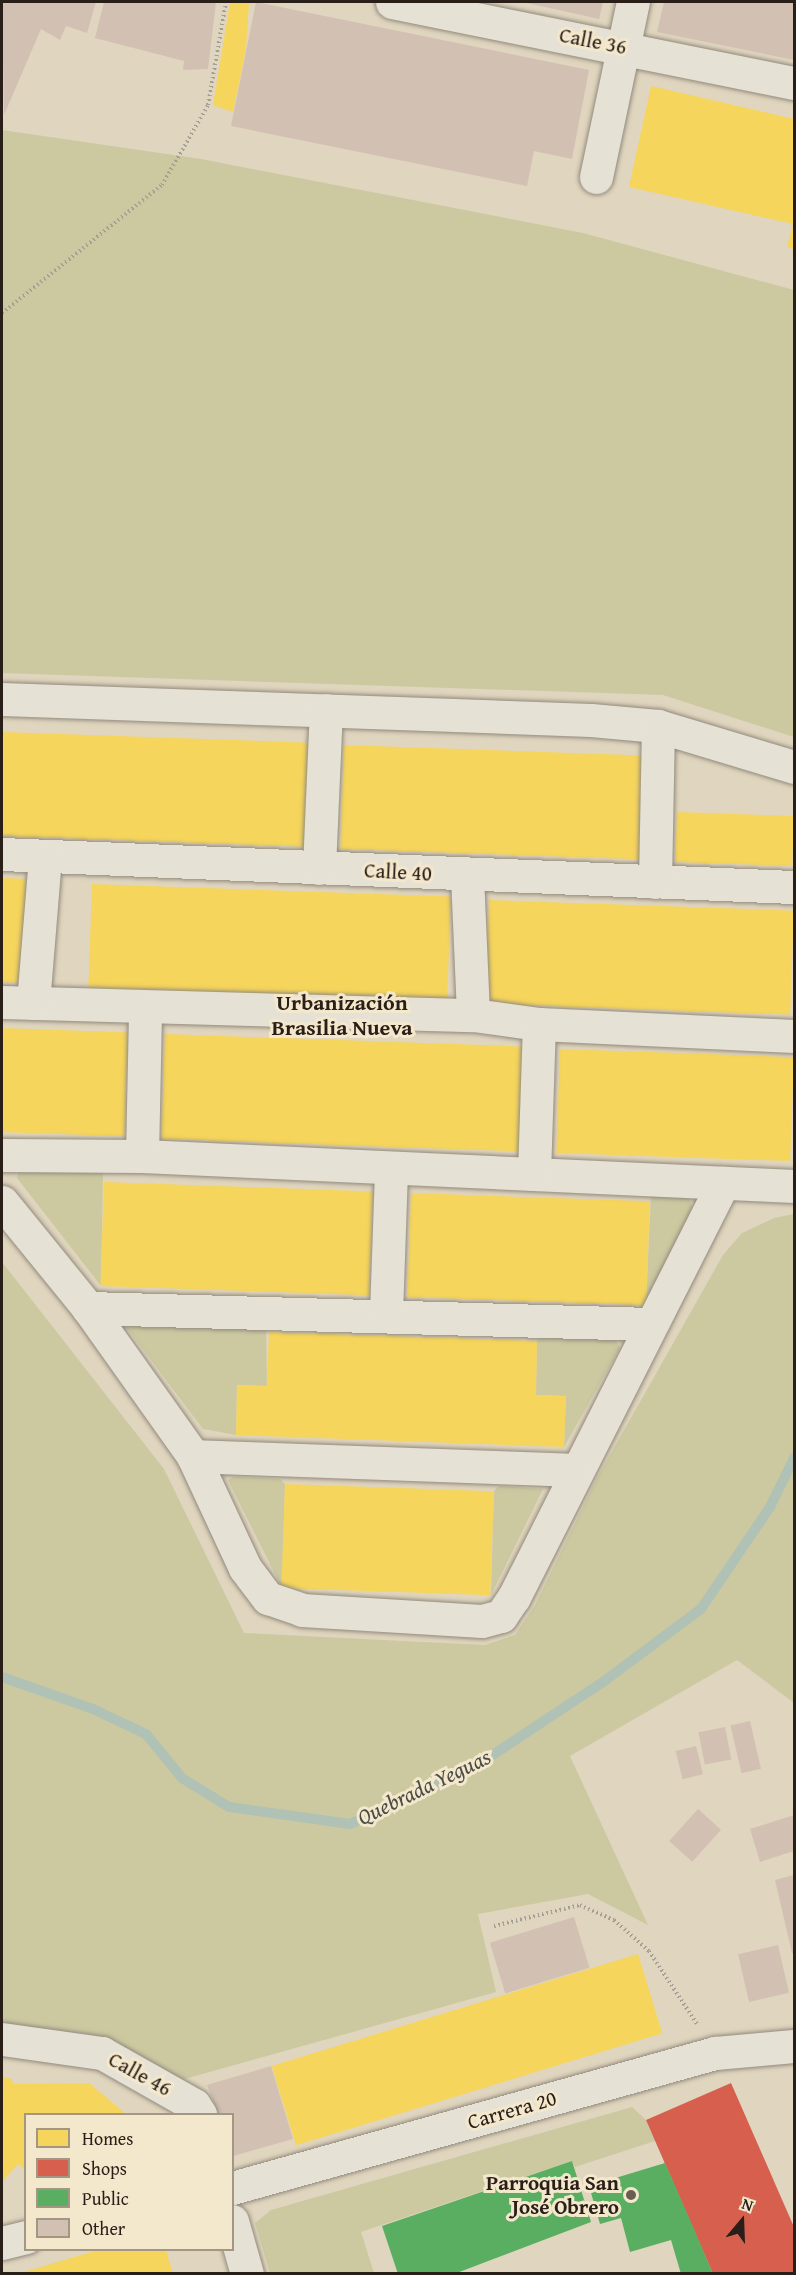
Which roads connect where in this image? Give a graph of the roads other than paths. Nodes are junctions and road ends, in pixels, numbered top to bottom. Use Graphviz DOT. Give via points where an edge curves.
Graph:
graph roads {
  1 [pos="392,2"];
  2 [pos="633,2"];
  3 [pos="624,47"];
  4 [pos="795,83"];
  5 [pos="596,177"];
  6 [pos="2,699"];
  7 [pos="326,710"];
  8 [pos="658,726"];
  9 [pos="795,767"];
  10 [pos="2,854"];
  11 [pos="45,856"];
  12 [pos="319,868"];
  13 [pos="468,876"];
  14 [pos="655,882"];
  15 [pos="795,888"];
  16 [pos="17,1002"];
  17 [pos="145,1008"];
  18 [pos="473,1015"];
  19 [pos="539,1024"];
  20 [pos="795,1036"];
  21 [pos="2,1155"];
  22 [pos="142,1156"];
  23 [pos="391,1168"];
  24 [pos="534,1174"];
  25 [pos="723,1183"];
  26 [pos="795,1186"];
  27 [pos="2,1202"];
  28 [pos="88,1308"];
  29 [pos="386,1314"];
  30 [pos="649,1324"];
  31 [pos="194,1456"];
  32 [pos="575,1470"];
  33 [pos="2,2039"];
  34 [pos="794,2047"];
  35 [pos="199,2113"];
  36 [pos="234,2187"];
  37 [pos="234,2228"];
  38 [pos="24,2238"];
  39 [pos="2,2243"];
  40 [pos="247,2274"];
  1 -- 3 [label="street, Calle 36"];
  2 -- 3 [label="street"];
  3 -- 4 [label="street, Calle 36"];
  3 -- 5 [label="street"];
  6 -- 7 [label="street"];
  7 -- 8 [label="street"];
  7 -- 12 [label="street"];
  8 -- 9 [label="street"];
  8 -- 14 [label="street"];
  10 -- 11 [label="street, Calle 40"];
  11 -- 12 [label="street, Calle 40"];
  11 -- 16 [label="street"];
  12 -- 13 [label="street, Calle 40"];
  13 -- 14 [label="street, Calle 40"];
  13 -- 18 [label="street"];
  14 -- 15 [label="street, Calle 40"];
  16 -- 17 [label="street"];
  17 -- 18 [label="street"];
  17 -- 22 [label="street"];
  18 -- 19 [label="street"];
  19 -- 20 [label="street"];
  19 -- 24 [label="street"];
  21 -- 22 [label="street"];
  22 -- 23 [label="street"];
  23 -- 24 [label="street"];
  23 -- 29 [label="street"];
  24 -- 25 [label="street"];
  25 -- 26 [label="street"];
  25 -- 30 [label="street"];
  27 -- 28 [label="street"];
  28 -- 29 [label="street"];
  28 -- 31 [label="street"];
  29 -- 30 [label="street"];
  30 -- 32 [label="street"];
  31 -- 32 [label="street"];
  31 -- 32 [label="street" via="245,1568 268,1598 302,1610 482,1621 501,1616 514,1597"];
  33 -- 35 [label="street, Calle 46" via="102,2053 194,2105"];
  34 -- 36 [label="street, Carrera 20" via="715,2053"];
  37 -- 40 [label="street"];
  38 -- 39 [label="street"];
}
